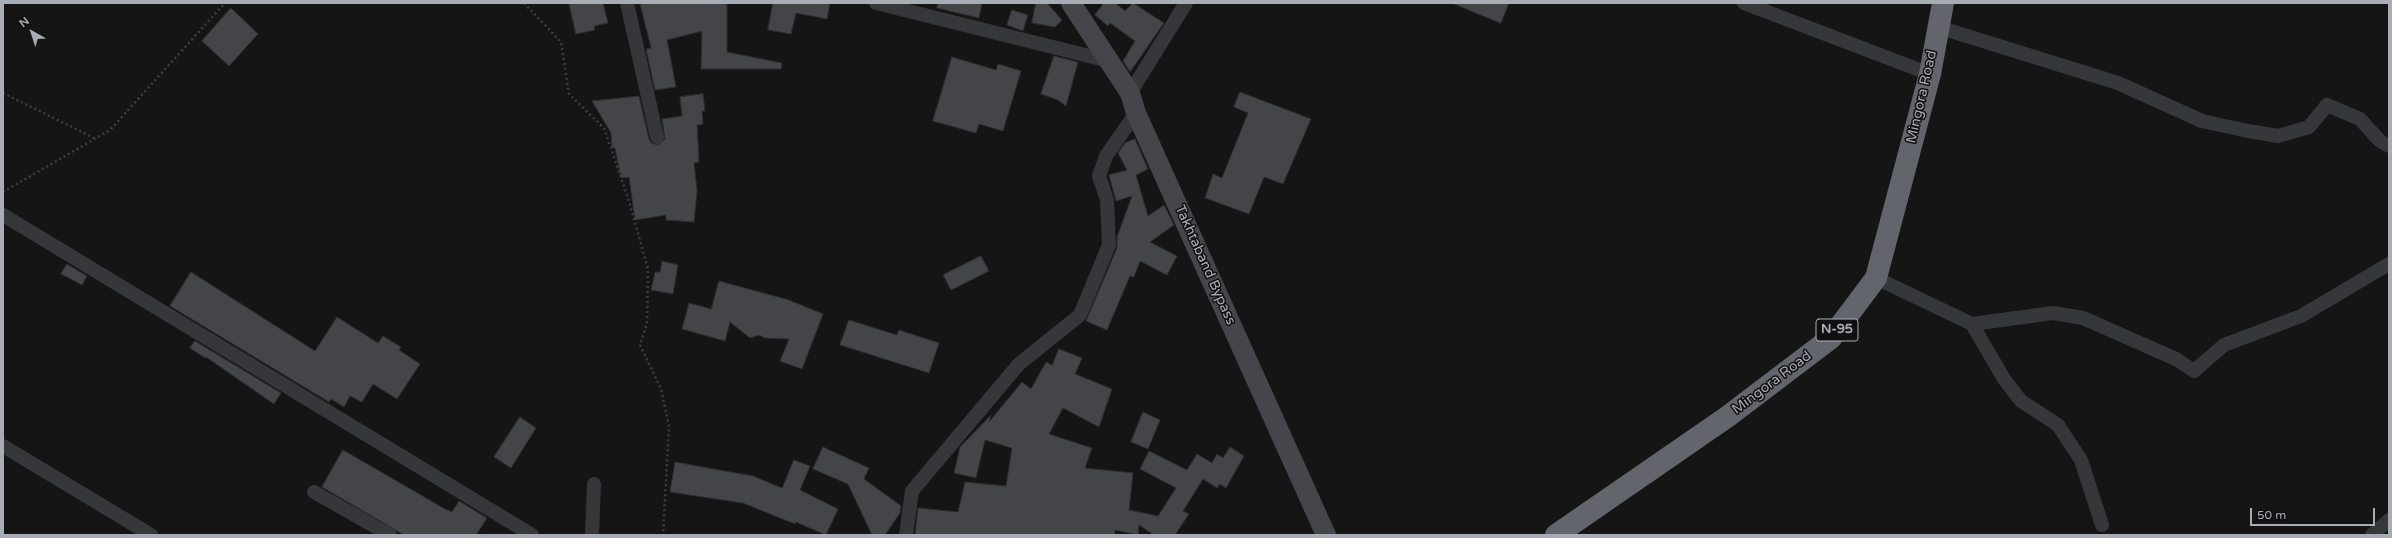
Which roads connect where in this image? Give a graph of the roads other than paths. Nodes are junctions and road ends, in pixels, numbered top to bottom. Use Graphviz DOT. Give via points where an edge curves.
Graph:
graph roads {
  1 [pos="627,3"];
  2 [pos="876,3"];
  3 [pos="1071,3"];
  4 [pos="1186,3"];
  5 [pos="1744,3"];
  6 [pos="1943,3"];
  7 [pos="1938,27"];
  8 [pos="1109,62"];
  9 [pos="1930,74"];
  10 [pos="1130,93"];
  11 [pos="1136,112"];
  12 [pos="657,137"];
  13 [pos="2389,146"];
  14 [pos="3,215"];
  15 [pos="2389,264"];
  16 [pos="1876,278"];
  17 [pos="1972,324"];
  18 [pos="3,446"];
  19 [pos="594,484"];
  20 [pos="314,492"];
  21 [pos="2389,520"];
  22 [pos="2102,525"];
  23 [pos="151,535"];
  24 [pos="390,535"];
  25 [pos="532,535"];
  26 [pos="592,535"];
  27 [pos="906,535"];
  28 [pos="1326,535"];
  29 [pos="1556,535"];
  30 [pos="2372,535"];
  1 -- 12 [label="street"];
  2 -- 8 [label="street"];
  3 -- 8 [label="main road, Takhtaband Bypass"];
  4 -- 10 [label="street"];
  5 -- 9 [label="street"];
  6 -- 7 [label="highway, Mingora Road / N-95"];
  7 -- 9 [label="highway, Mingora Road / N-95"];
  7 -- 13 [label="street" via="2118,83 2202,121 2278,136 2309,127 2327,105 2360,119 2380,142"];
  8 -- 10 [label="main road, Takhtaband Bypass"];
  9 -- 16 [label="highway, Mingora Road / N-95"];
  10 -- 11 [label="main road, Takhtaband Bypass"];
  11 -- 27 [label="street" via="1106,156 1099,176 1107,200 1110,245 1080,315 1019,364 912,491"];
  11 -- 28 [label="main road, Takhtaband Bypass"];
  14 -- 25 [label="street"];
  15 -- 17 [label="street" via="2301,316 2224,345 2194,371 2176,359 2083,318 2053,313"];
  16 -- 17 [label="street"];
  16 -- 29 [label="highway, Mingora Road / N-95" via="1831,338 1727,417"];
  17 -- 22 [label="street" via="2004,379 2021,401 2058,426 2081,460"];
  18 -- 23 [label="street"];
  19 -- 26 [label="street"];
  20 -- 24 [label="street"];
  21 -- 30 [label="street"];
}
